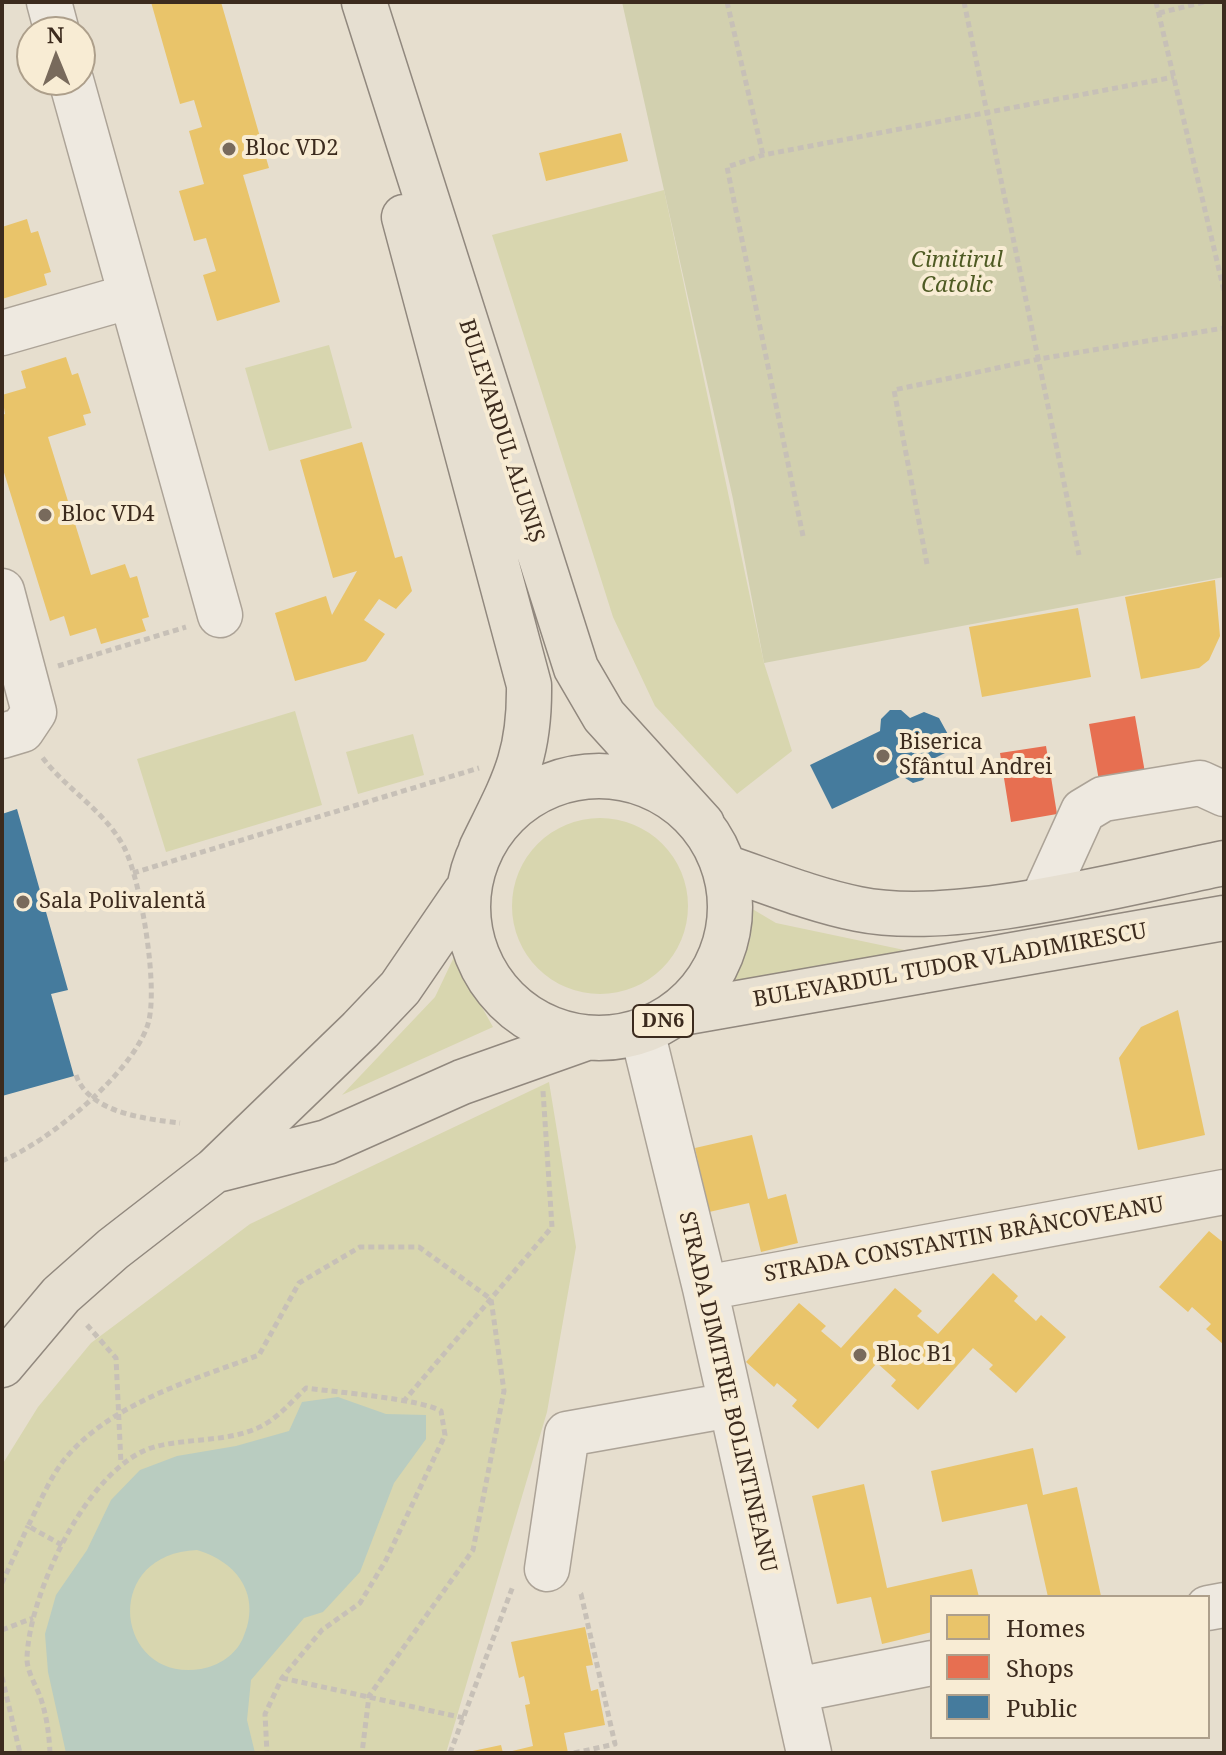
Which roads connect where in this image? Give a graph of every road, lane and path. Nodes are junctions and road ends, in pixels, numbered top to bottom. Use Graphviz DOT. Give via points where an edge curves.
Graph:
graph roads {
  1 [pos="347,2"];
  2 [pos="364,2"];
  3 [pos="727,2"];
  4 [pos="964,2"];
  5 [pos="1156,2"];
  6 [pos="1204,2"];
  7 [pos="1159,13"];
  8 [pos="1174,77"];
  9 [pos="75,96"];
  10 [pos="989,112"];
  11 [pos="763,155"];
  12 [pos="1224,291"];
  13 [pos="131,296"];
  14 [pos="1224,328"];
  15 [pos="2,333"];
  16 [pos="1039,359"];
  17 [pos="803,536"];
  18 [pos="1079,555"];
  19 [pos="927,564"];
  20 [pos="2,591"];
  21 [pos="220,615"];
  22 [pos="27,675"];
  23 [pos="12,733"];
  24 [pos="483,766"];
  25 [pos="1224,794"];
  26 [pos="702,824"];
  27 [pos="481,849"];
  28 [pos="1224,863"];
  29 [pos="725,867"];
  30 [pos="133,873"];
  31 [pos="465,893"];
  32 [pos="1043,899"];
  33 [pos="1224,918"];
  34 [pos="659,1022"];
  35 [pos="586,1038"];
  36 [pos="540,1054"];
  37 [pos="76,1075"];
  38 [pos="92,1098"];
  39 [pos="180,1123"];
  40 [pos="2,1161"];
  41 [pos="215,1170"];
  42 [pos="1224,1192"];
  43 [pos="705,1288"];
  44 [pos="61,1295"];
  45 [pos="491,1299"];
  46 [pos="2,1365"];
  47 [pos="403,1403"];
  48 [pos="730,1405"];
  49 [pos="121,1415"];
  50 [pos="121,1464"];
  51 [pos="28,1526"];
  52 [pos="62,1545"];
  53 [pos="547,1569"];
  54 [pos="2,1583"];
  55 [pos="34,1618"];
  56 [pos="2,1630"];
  57 [pos="930,1663"];
  58 [pos="2,1677"];
  59 [pos="282,1678"];
  60 [pos="796,1690"];
  61 [pos="369,1696"];
  62 [pos="464,1718"];
  63 [pos="20,1753"];
  64 [pos="50,1753"];
  65 [pos="267,1753"];
  66 [pos="362,1753"];
  67 [pos="450,1753"];
  68 [pos="574,1753"];
  69 [pos="809,1753"];
  1 -- 27 [label="main road, BULEVARDUL ALUNIȘ" via="529,685 530,724 523,762"];
  2 -- 26 [label="main road, BULEVARDUL ALUNIȘ" via="576,668 604,716"];
  3 -- 11 [label="path"];
  4 -- 10 [label="path"];
  5 -- 7 [label="path"];
  6 -- 7 [label="path"];
  7 -- 8 [label="path"];
  8 -- 10 [label="path"];
  8 -- 12 [label="path"];
  9 -- 13 [label="street"];
  10 -- 11 [label="path"];
  10 -- 16 [label="path"];
  11 -- 17 [label="path" via="727,167"];
  13 -- 15 [label="street"];
  13 -- 21 [label="street"];
  14 -- 16 [label="path"];
  16 -- 18 [label="path"];
  16 -- 19 [label="path" via="894,390"];
  20 -- 22 [label="street"];
  21 -- 22 [label="path"];
  22 -- 23 [label="street" via="34,712"];
  23 -- 30 [label="path" via="100,813 124,848"];
  24 -- 30 [label="path"];
  25 -- 32 [label="street" via="1200,783 1103,799 1083,811"];
  26 -- 27 [label="main road, DN6" via="661,790 611,776 584,776 535,792 495,826"];
  26 -- 29 [label="main road, DN6"];
  27 -- 31 [label="main road, DN6"];
  28 -- 32 [label="main road"];
  29 -- 32 [label="main road" via="860,910 916,913"];
  29 -- 34 [label="main road, DN6" via="731,913 721,959 709,980"];
  30 -- 38 [label="path" via="145,920 151,1011 146,1030"];
  31 -- 35 [label="main road, DN6" via="470,934 493,984 533,1021"];
  31 -- 41 [label="main road, DN6" via="400,988"];
  33 -- 34 [label="main road, BULEVARDUL TUDOR VLADIMIRESCU / DN6"];
  34 -- 35 [label="main road, DN6"];
  34 -- 43 [label="street, STRADA DIMITRIE BOLINTINEANU"];
  35 -- 36 [label="main road, DN6"];
  36 -- 41 [label="main road, DN6" via="393,1110 327,1142"];
  36 -- 45 [label="path" via="552,1227"];
  37 -- 38 [label="path"];
  38 -- 39 [label="path" via="144,1120"];
  38 -- 40 [label="path" via="44,1140"];
  41 -- 44 [label="main road, DN6"];
  42 -- 43 [label="street, STRADA CONSTANTIN BRÂNCOVEANU"];
  43 -- 48 [label="street, STRADA DIMITRIE BOLINTINEANU"];
  44 -- 46 [label="main road, DN6"];
  44 -- 49 [label="path" via="116,1358"];
  45 -- 47 [label="path"];
  45 -- 49 [label="path" via="419,1247 360,1247 299,1283 259,1355"];
  45 -- 61 [label="path" via="504,1391 473,1550"];
  47 -- 50 [label="path" via="306,1388 269,1422 247,1431 154,1446"];
  47 -- 59 [label="path" via="428,1403 441,1411 445,1435 360,1603 322,1630"];
  48 -- 53 [label="street" via="567,1434"];
  48 -- 60 [label="street, STRADA DIMITRIE BOLINTINEANU"];
  49 -- 50 [label="path"];
  49 -- 51 [label="path" via="64,1460"];
  50 -- 52 [label="path" via="82,1510"];
  51 -- 52 [label="path"];
  51 -- 54 [label="path"];
  52 -- 55 [label="path" via="46,1571"];
  53 -- 62 [label="path" via="518,1571"];
  53 -- 68 [label="path" via="581,1594 615,1744"];
  55 -- 56 [label="path"];
  55 -- 64 [label="path" via="27,1662 49,1728"];
  57 -- 60 [label="street"];
  58 -- 63 [label="path"];
  59 -- 61 [label="path"];
  59 -- 65 [label="path" via="265,1714"];
  60 -- 69 [label="street, STRADA DIMITRIE BOLINTINEANU"];
  61 -- 62 [label="path"];
  61 -- 66 [label="path"];
  62 -- 67 [label="path"];
}
